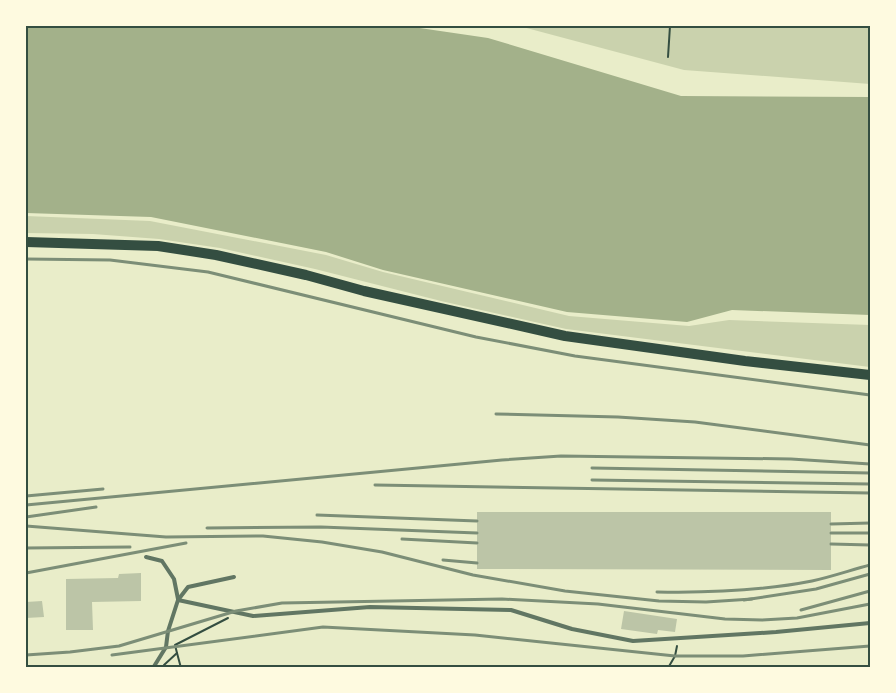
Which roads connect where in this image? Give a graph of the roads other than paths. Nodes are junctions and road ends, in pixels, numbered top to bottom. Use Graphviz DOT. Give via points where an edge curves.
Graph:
graph roads {
  1 [pos="26,242"];
  2 [pos="870,375"];
  3 [pos="146,557"];
  4 [pos="234,577"];
  5 [pos="178,600"];
  6 [pos="870,623"];
  7 [pos="153,668"];
  1 -- 2 [label="main road" via="158,246 216,255 565,336"];
  3 -- 5 [label="lane" via="162,561 174,579"];
  4 -- 5 [label="lane" via="188,587"];
  5 -- 6 [label="lane" via="253,616 370,607 511,610 633,642"];
  5 -- 7 [label="lane" via="166,647"];
}
